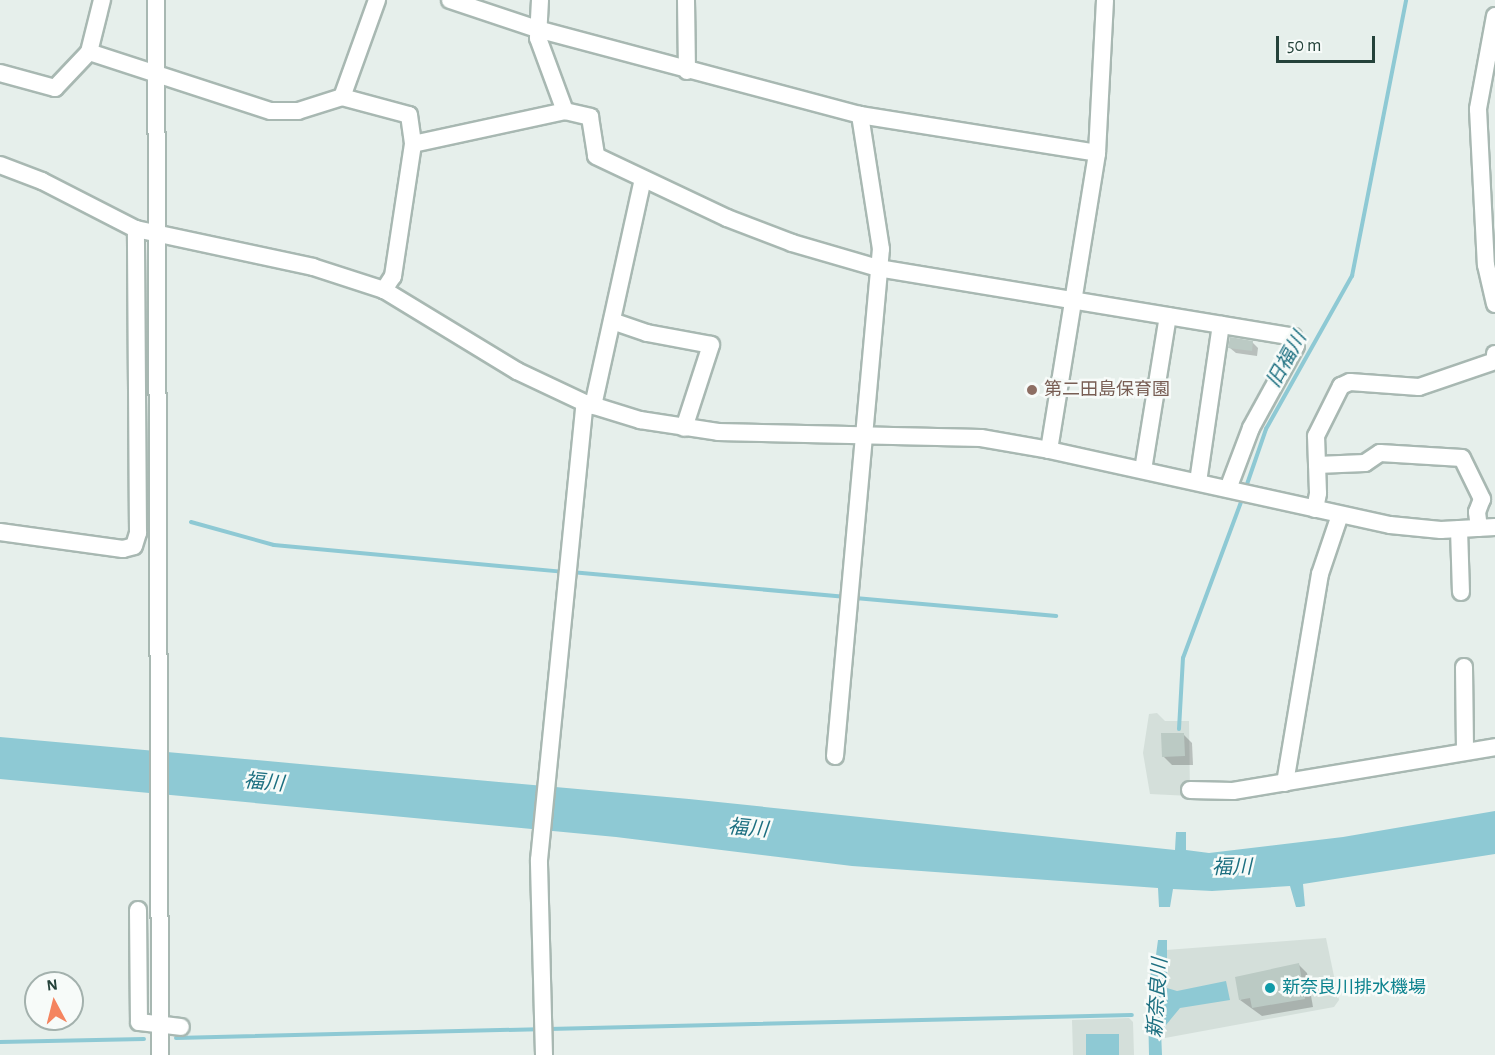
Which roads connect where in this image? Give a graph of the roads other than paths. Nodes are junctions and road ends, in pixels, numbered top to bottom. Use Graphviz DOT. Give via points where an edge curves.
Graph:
graph roads {
  1 [pos="102,0"];
  2 [pos="156,0"];
  3 [pos="377,0"];
  4 [pos="450,0"];
  5 [pos="540,0"];
  6 [pos="686,0"];
  7 [pos="1105,0"];
  8 [pos="1495,16"];
  9 [pos="537,29"];
  10 [pos="89,52"];
  11 [pos="687,71"];
  12 [pos="0,73"];
  13 [pos="156,75"];
  14 [pos="342,97"];
  15 [pos="565,111"];
  16 [pos="860,115"];
  17 [pos="413,144"];
  18 [pos="1097,153"];
  19 [pos="0,165"];
  20 [pos="643,179"];
  21 [pos="136,229"];
  22 [pos="157,232"];
  23 [pos="878,267"];
  24 [pos="384,290"];
  25 [pos="1072,300"];
  26 [pos="1495,304"];
  27 [pos="1168,316"];
  28 [pos="612,321"];
  29 [pos="1221,325"];
  30 [pos="1495,354"];
  31 [pos="1494,361"];
  32 [pos="589,404"];
  33 [pos="684,428"];
  34 [pos="867,435"];
  35 [pos="1048,450"];
  36 [pos="1317,465"];
  37 [pos="1143,470"];
  38 [pos="1198,482"];
  39 [pos="1228,489"];
  40 [pos="1315,509"];
  41 [pos="1340,515"];
  42 [pos="1487,528"];
  43 [pos="1459,529"];
  44 [pos="0,532"];
  45 [pos="1461,592"];
  46 [pos="1464,667"];
  47 [pos="1495,747"];
  48 [pos="1465,750"];
  49 [pos="835,756"];
  50 [pos="1285,783"];
  51 [pos="1190,790"];
  52 [pos="138,910"];
  53 [pos="160,1026"];
  54 [pos="181,1027"];
  55 [pos="160,1055"];
  56 [pos="544,1055"];
  1 -- 10 [label="street"];
  2 -- 13 [label="street"];
  3 -- 14 [label="street"];
  4 -- 9 [label="street"];
  5 -- 9 [label="street"];
  6 -- 11 [label="street"];
  7 -- 18 [label="street"];
  8 -- 26 [label="street" via="1478,109 1486,265"];
  9 -- 11 [label="street"];
  9 -- 15 [label="street"];
  10 -- 12 [label="street" via="55,88"];
  10 -- 13 [label="street"];
  11 -- 16 [label="street"];
  13 -- 14 [label="street" via="271,111 298,111"];
  13 -- 22 [label="street"];
  14 -- 17 [label="street" via="409,115"];
  15 -- 17 [label="street"];
  15 -- 20 [label="street" via="590,117 596,156"];
  16 -- 18 [label="street"];
  16 -- 23 [label="street" via="880,226"];
  17 -- 24 [label="street" via="393,276"];
  18 -- 25 [label="street"];
  19 -- 21 [label="street" via="42,181"];
  20 -- 23 [label="street" via="761,231"];
  20 -- 28 [label="street"];
  21 -- 22 [label="street"];
  21 -- 44 [label="street" via="138,521 134,546 123,549"];
  22 -- 24 [label="street" via="313,267"];
  22 -- 53 [label="street"];
  23 -- 25 [label="street"];
  23 -- 34 [label="street"];
  24 -- 32 [label="street" via="517,372"];
  25 -- 27 [label="street"];
  25 -- 35 [label="street"];
  27 -- 29 [label="street"];
  27 -- 37 [label="street"];
  28 -- 32 [label="street"];
  28 -- 33 [label="street" via="647,333 711,345"];
  29 -- 38 [label="street"];
  29 -- 39 [label="street" via="1293,337 1297,342 1251,428"];
  30 -- 31 [label="street"];
  31 -- 36 [label="street" via="1419,387 1345,383 1318,430"];
  32 -- 33 [label="street"];
  32 -- 56 [label="street" via="539,860"];
  33 -- 34 [label="street"];
  34 -- 35 [label="street" via="981,438"];
  34 -- 49 [label="street"];
  35 -- 37 [label="street"];
  36 -- 40 [label="street"];
  36 -- 42 [label="street" via="1365,463 1380,453 1462,458 1482,499 1477,512"];
  37 -- 38 [label="street"];
  38 -- 39 [label="street"];
  39 -- 40 [label="street"];
  40 -- 41 [label="street"];
  41 -- 43 [label="street" via="1411,528"];
  41 -- 50 [label="street" via="1320,574"];
  42 -- 43 [label="street"];
  43 -- 45 [label="street"];
  46 -- 48 [label="street"];
  47 -- 48 [label="street"];
  48 -- 50 [label="street"];
  50 -- 51 [label="street" via="1233,792"];
  52 -- 53 [label="street" via="139,1022"];
  53 -- 54 [label="street"];
  53 -- 55 [label="street"];
}
